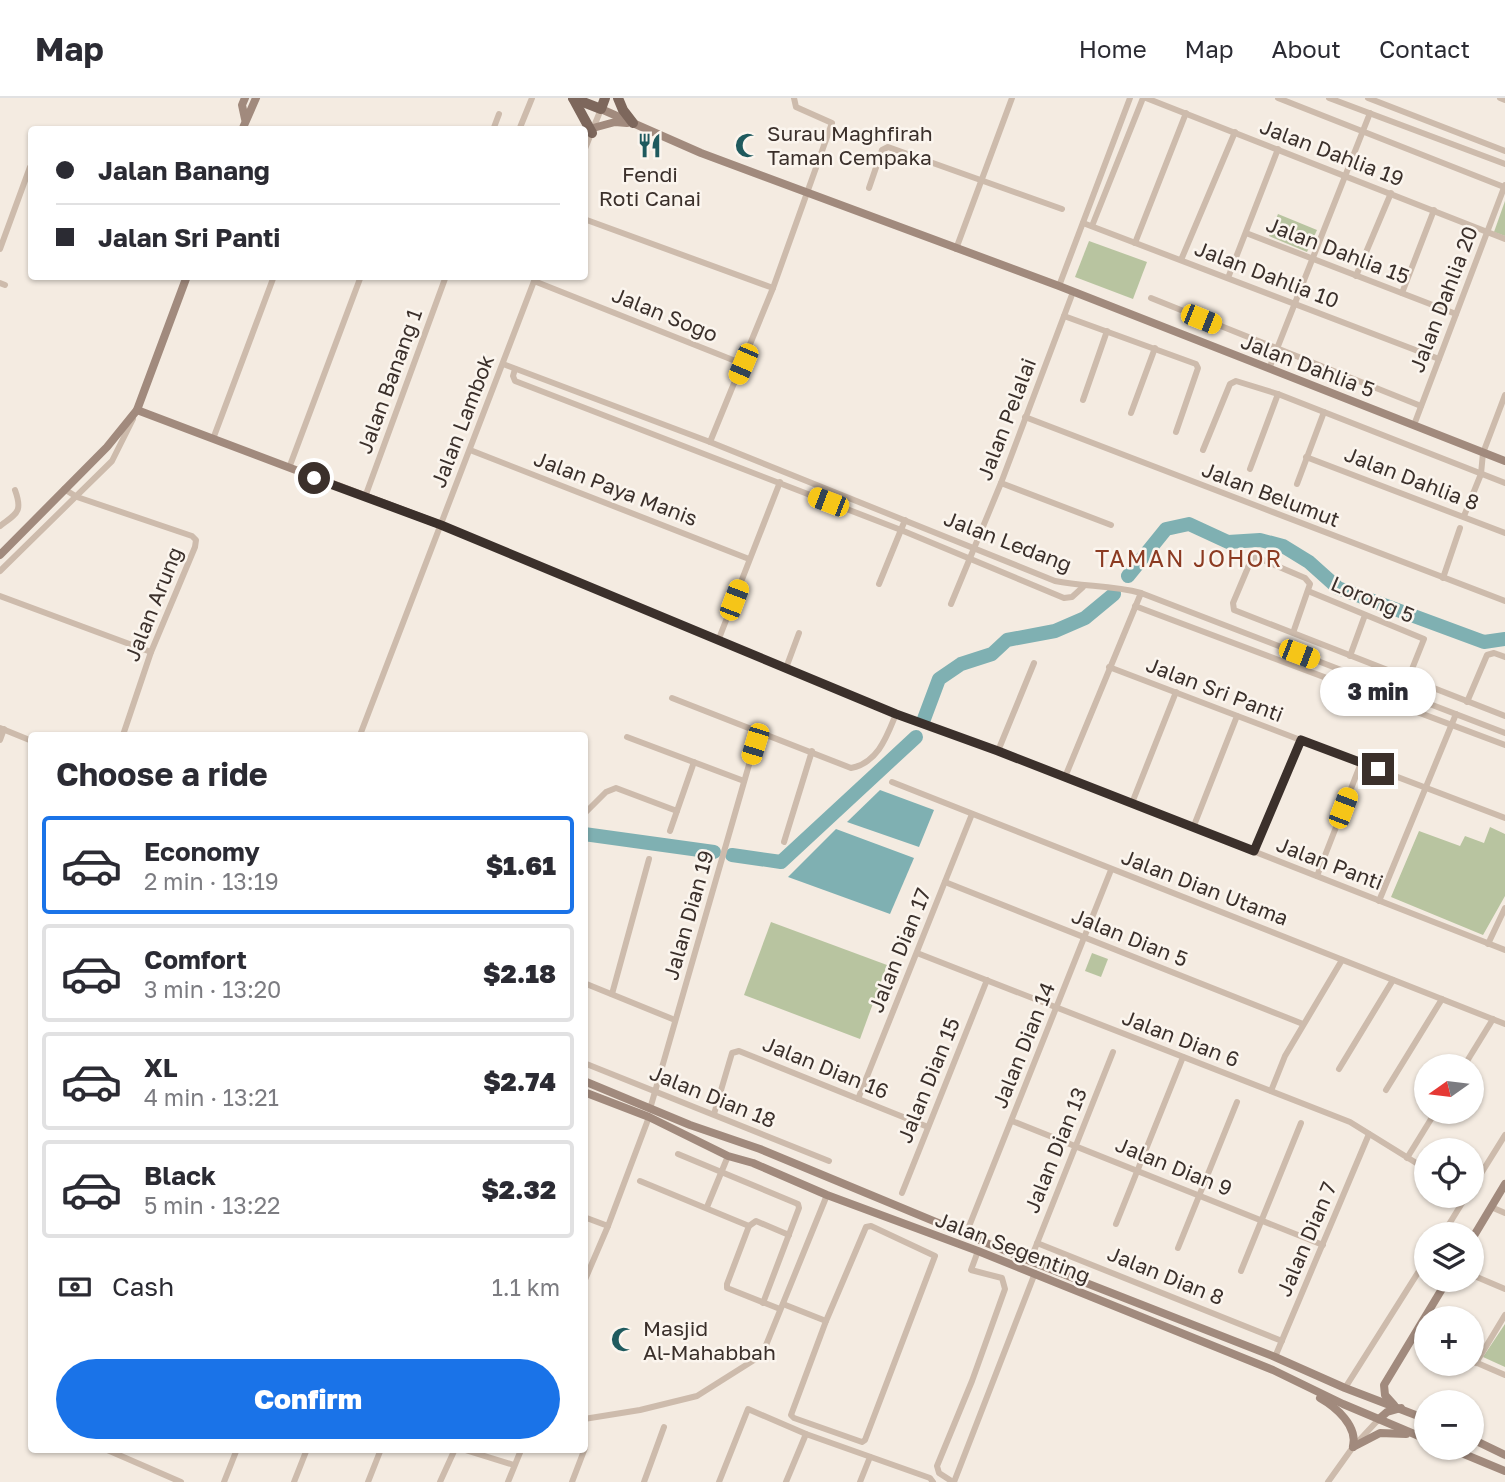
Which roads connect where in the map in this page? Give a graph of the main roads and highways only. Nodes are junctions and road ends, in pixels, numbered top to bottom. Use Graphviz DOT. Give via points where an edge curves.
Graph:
graph roads {
  1 [pos="573,98"];
  2 [pos="605,98"];
  3 [pos="618,98"];
  4 [pos="633,123"];
  5 [pos="593,130"];
  1 -- 2 [label="main road" via="600,110"];
  1 -- 5 [label="main road"];
  3 -- 4 [label="main road"];
}
